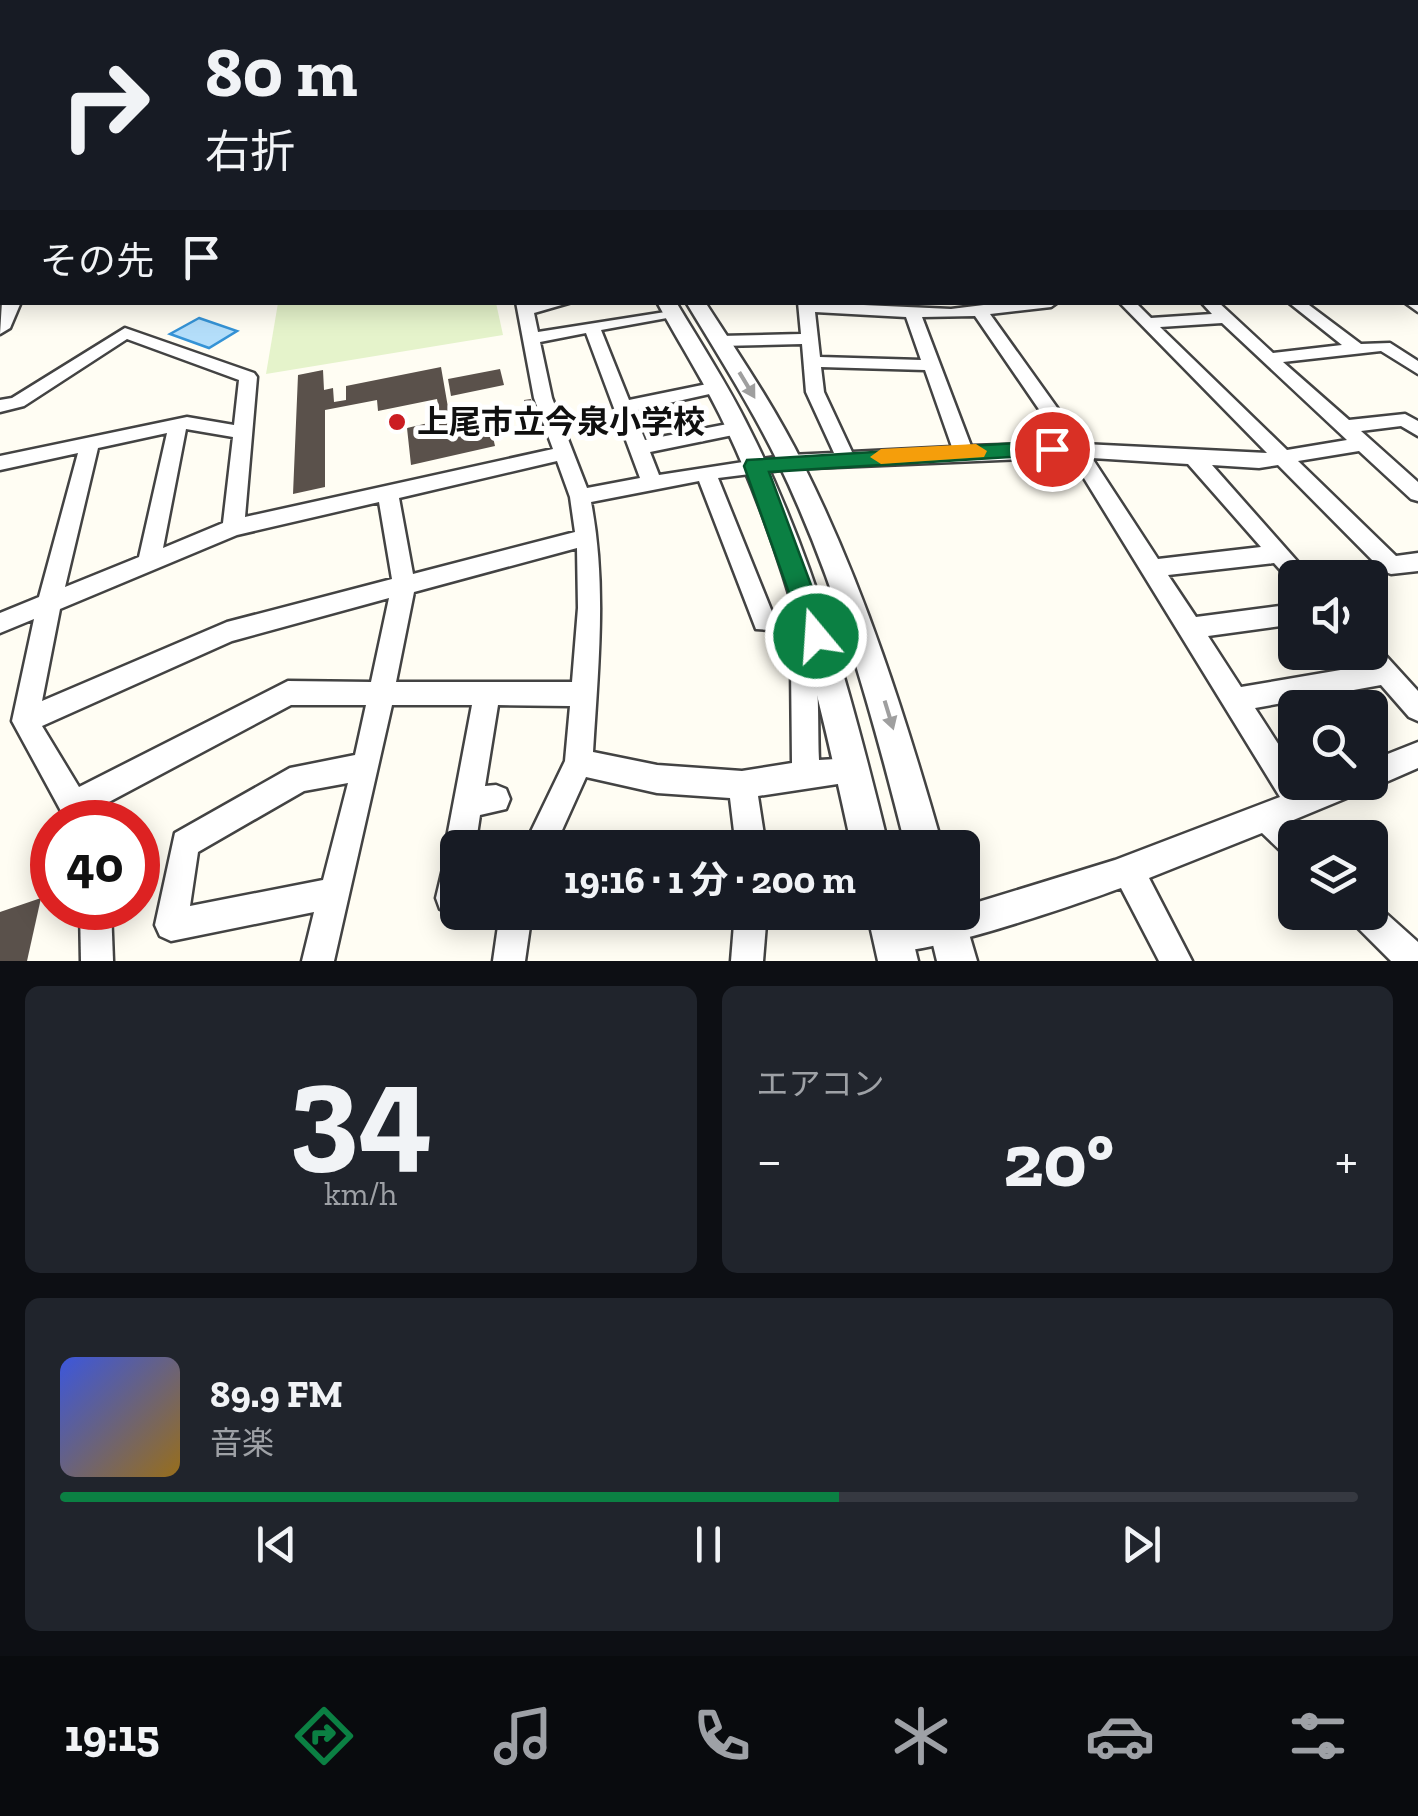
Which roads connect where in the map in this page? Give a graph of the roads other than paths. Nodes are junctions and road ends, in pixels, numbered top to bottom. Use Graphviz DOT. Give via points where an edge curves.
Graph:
graph roads {
  1 [pos="11,305"];
  2 [pos="806,305"];
  3 [pos="1009,305"];
  4 [pos="1129,305"];
  5 [pos="1211,305"];
  6 [pos="1300,305"];
  7 [pos="525,306"];
  8 [pos="678,306"];
  9 [pos="980,311"];
  10 [pos="913,312"];
  11 [pos="1225,318"];
  12 [pos="1147,324"];
  13 [pos="592,327"];
  14 [pos="0,328"];
  15 [pos="533,338"];
  16 [pos="808,340"];
  17 [pos="720,341"];
  18 [pos="1356,348"];
  19 [pos="1270,358"];
  20 [pos="811,362"];
  21 [pos="1415,364"];
  22 [pos="932,365"];
  23 [pos="717,388"];
  24 [pos="0,406"];
  25 [pos="625,407"];
  26 [pos="178,425"];
  27 [pos="1346,427"];
  28 [pos="738,428"];
  29 [pos="1418,430"];
  30 [pos="241,432"];
  31 [pos="90,443"];
  32 [pos="1363,444"];
  33 [pos="638,448"];
  34 [pos="1077,450"];
  35 [pos="963,452"];
  36 [pos="565,453"];
  37 [pos="1282,458"];
  38 [pos="846,459"];
  39 [pos="1196,460"];
  40 [pos="790,462"];
  41 [pos="0,463"];
  42 [pos="755,466"];
  43 [pos="706,473"];
  44 [pos="652,483"];
  45 [pos="388,494"];
  46 [pos="1418,494"];
  47 [pos="580,497"];
  48 [pos="233,528"];
  49 [pos="587,537"];
  50 [pos="1279,554"];
  51 [pos="149,560"];
  52 [pos="1284,560"];
  53 [pos="1418,562"];
  54 [pos="1153,568"];
  55 [pos="404,584"];
  56 [pos="50,600"];
  57 [pos="1278,616"];
  58 [pos="0,623"];
  59 [pos="1190,628"];
  60 [pos="1383,670"];
  61 [pos="1386,673"];
  62 [pos="487,694"];
  63 [pos="582,694"];
  64 [pos="382,695"];
  65 [pos="1234,700"];
  66 [pos="1418,709"];
  67 [pos="25,721"];
  68 [pos="1418,755"];
  69 [pos="579,762"];
  70 [pos="366,768"];
  71 [pos="1388,768"];
  72 [pos="854,772"];
  73 [pos="806,774"];
  74 [pos="742,785"];
  75 [pos="70,800"];
  76 [pos="102,800"];
  77 [pos="1307,800"];
  78 [pos="1300,803"];
  79 [pos="1268,818"];
  80 [pos="1278,828"];
  81 [pos="468,830"];
  82 [pos="547,830"];
  83 [pos="748,830"];
  84 [pos="867,830"];
  85 [pos="920,830"];
  86 [pos="1126,868"];
  87 [pos="332,893"];
  88 [pos="96,930"];
  89 [pos="514,930"];
  90 [pos="749,930"];
  91 [pos="1382,930"];
  92 [pos="949,934"];
  93 [pos="892,938"];
  94 [pos="97,961"];
  95 [pos="318,961"];
  96 [pos="510,961"];
  97 [pos="746,961"];
  98 [pos="1176,961"];
  99 [pos="1414,961"];
  1 -- 14 [label="street"];
  2 -- 10 [label="street"];
  2 -- 16 [label="street"];
  3 -- 9 [label="street"];
  4 -- 12 [label="street"];
  5 -- 11 [label="street"];
  6 -- 18 [label="street"];
  7 -- 15 [label="street"];
  8 -- 13 [label="street"];
  8 -- 17 [label="street"];
  8 -- 23 [label="street"];
  9 -- 10 [label="street"];
  9 -- 34 [label="street"];
  10 -- 22 [label="street"];
  11 -- 12 [label="street"];
  11 -- 19 [label="street"];
  12 -- 37 [label="street"];
  13 -- 15 [label="street"];
  13 -- 25 [label="street"];
  15 -- 36 [label="street" via="544,398"];
  16 -- 17 [label="street"];
  16 -- 20 [label="street"];
  17 -- 40 [label="street, one-way"];
  18 -- 19 [label="street"];
  18 -- 21 [label="street" via="1384,346"];
  19 -- 27 [label="street"];
  20 -- 22 [label="street"];
  20 -- 38 [label="street" via="816,392"];
  22 -- 35 [label="street"];
  23 -- 25 [label="street"];
  23 -- 28 [label="street"];
  24 -- 30 [label="street" via="18,402 125,332 248,377"];
  25 -- 33 [label="street"];
  26 -- 30 [label="street"];
  26 -- 31 [label="street"];
  26 -- 51 [label="street"];
  27 -- 29 [label="street" via="1406,420"];
  27 -- 32 [label="street"];
  28 -- 33 [label="street"];
  28 -- 42 [label="street"];
  30 -- 48 [label="street"];
  31 -- 41 [label="street"];
  31 -- 56 [label="street"];
  32 -- 37 [label="street"];
  32 -- 46 [label="street"];
  33 -- 44 [label="street"];
  34 -- 35 [label="street"];
  34 -- 39 [label="street"];
  34 -- 54 [label="street"];
  35 -- 38 [label="street"];
  36 -- 45 [label="street"];
  36 -- 47 [label="street"];
  37 -- 39 [label="street"];
  37 -- 53 [label="street" via="1390,565"];
  38 -- 40 [label="street"];
  39 -- 50 [label="street"];
  40 -- 42 [label="street"];
  40 -- 85 [label="street, one-way" via="889,712"];
  42 -- 43 [label="street"];
  42 -- 72 [label="street" via="798,576"];
  43 -- 44 [label="street"];
  43 -- 73 [label="street" via="764,622 793,621 804,665"];
  44 -- 47 [label="street"];
  45 -- 48 [label="street"];
  45 -- 55 [label="street"];
  47 -- 49 [label="street"];
  48 -- 51 [label="street"];
  49 -- 55 [label="street"];
  49 -- 63 [label="street" via="590,608"];
  50 -- 52 [label="street"];
  50 -- 54 [label="street"];
  51 -- 56 [label="street"];
  54 -- 59 [label="street"];
  55 -- 64 [label="street"];
  55 -- 67 [label="street" via="227,632"];
  56 -- 58 [label="street"];
  56 -- 67 [label="street"];
  57 -- 59 [label="street"];
  59 -- 65 [label="street"];
  60 -- 61 [label="street"];
  61 -- 65 [label="street"];
  61 -- 66 [label="street"];
  62 -- 63 [label="street"];
  62 -- 64 [label="street"];
  62 -- 81 [label="street" via="482,800"];
  63 -- 69 [label="street"];
  64 -- 70 [label="street"];
  64 -- 76 [label="street" via="288,692"];
  65 -- 78 [label="street"];
  67 -- 75 [label="street"];
  68 -- 71 [label="street"];
  69 -- 74 [label="street" via="657,780"];
  69 -- 82 [label="street"];
  70 -- 87 [label="street"];
  70 -- 87 [label="street" via="300,778 185,843 171,925"];
  72 -- 73 [label="street"];
  72 -- 84 [label="street"];
  73 -- 74 [label="street"];
  74 -- 83 [label="street"];
  77 -- 78 [label="street"];
  78 -- 79 [label="street"];
  79 -- 80 [label="street"];
  79 -- 86 [label="street"];
  86 -- 92 [label="street"];
  86 -- 98 [label="street"];
  87 -- 95 [label="street"];
  88 -- 94 [label="street"];
  89 -- 96 [label="street"];
  90 -- 97 [label="street"];
  91 -- 99 [label="street"];
  92 -- 93 [label="street"];
}
